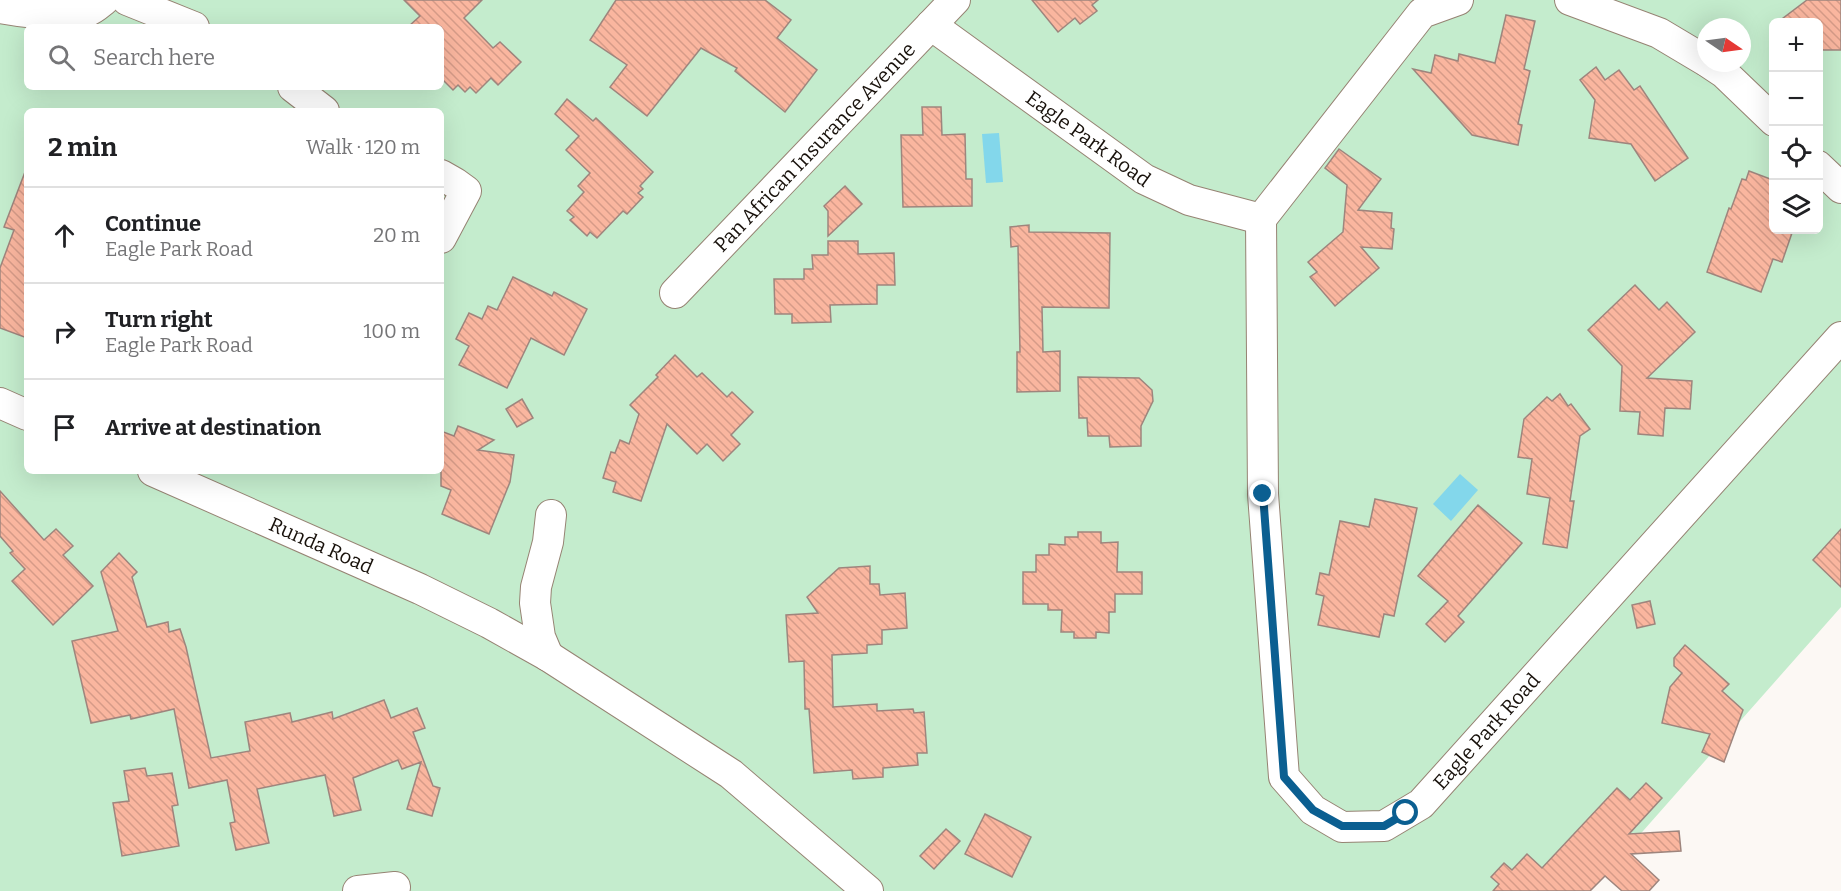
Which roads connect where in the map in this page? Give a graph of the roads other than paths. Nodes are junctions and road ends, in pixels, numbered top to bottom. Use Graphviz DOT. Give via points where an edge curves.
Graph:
graph roads {
  1 [pos="104,0"];
  2 [pos="127,0"];
  3 [pos="956,0"];
  4 [pos="1458,0"];
  5 [pos="1570,0"];
  6 [pos="0,8"];
  7 [pos="187,24"];
  8 [pos="931,25"];
  9 [pos="1697,56"];
  10 [pos="1722,72"];
  11 [pos="297,90"];
  12 [pos="320,108"];
  13 [pos="1769,117"];
  14 [pos="1823,171"];
  15 [pos="444,177"];
  16 [pos="1841,188"];
  17 [pos="1262,219"];
  18 [pos="444,232"];
  19 [pos="675,293"];
  20 [pos="1841,337"];
  21 [pos="0,403"];
  22 [pos="24,414"];
  23 [pos="160,474"];
  24 [pos="551,515"];
  25 [pos="548,656"];
  26 [pos="395,887"];
  27 [pos="358,891"];
  28 [pos="868,891"];
  1 -- 6 [label="street" via="90,10 58,13"];
  2 -- 7 [label="street"];
  3 -- 8 [label="street, Pan African Insurance Avenue"];
  4 -- 17 [label="street" via="1422,13"];
  5 -- 9 [label="street" via="1659,33"];
  8 -- 17 [label="street, Eagle Park Road" via="1144,179 1189,200"];
  8 -- 19 [label="street, Pan African Insurance Avenue"];
  10 -- 13 [label="street"];
  11 -- 12 [label="street"];
  14 -- 16 [label="street"];
  15 -- 18 [label="street" via="466,191"];
  17 -- 20 [label="street, Eagle Park Road" via="1263,494 1284,777 1313,810 1342,826 1384,826 1421,804"];
  21 -- 22 [label="street"];
  23 -- 25 [label="street, Runda Road" via="420,589"];
  24 -- 25 [label="street" via="536,587 540,637"];
  25 -- 28 [label="street, Runda Road" via="731,774"];
  26 -- 27 [label="street"];
}
